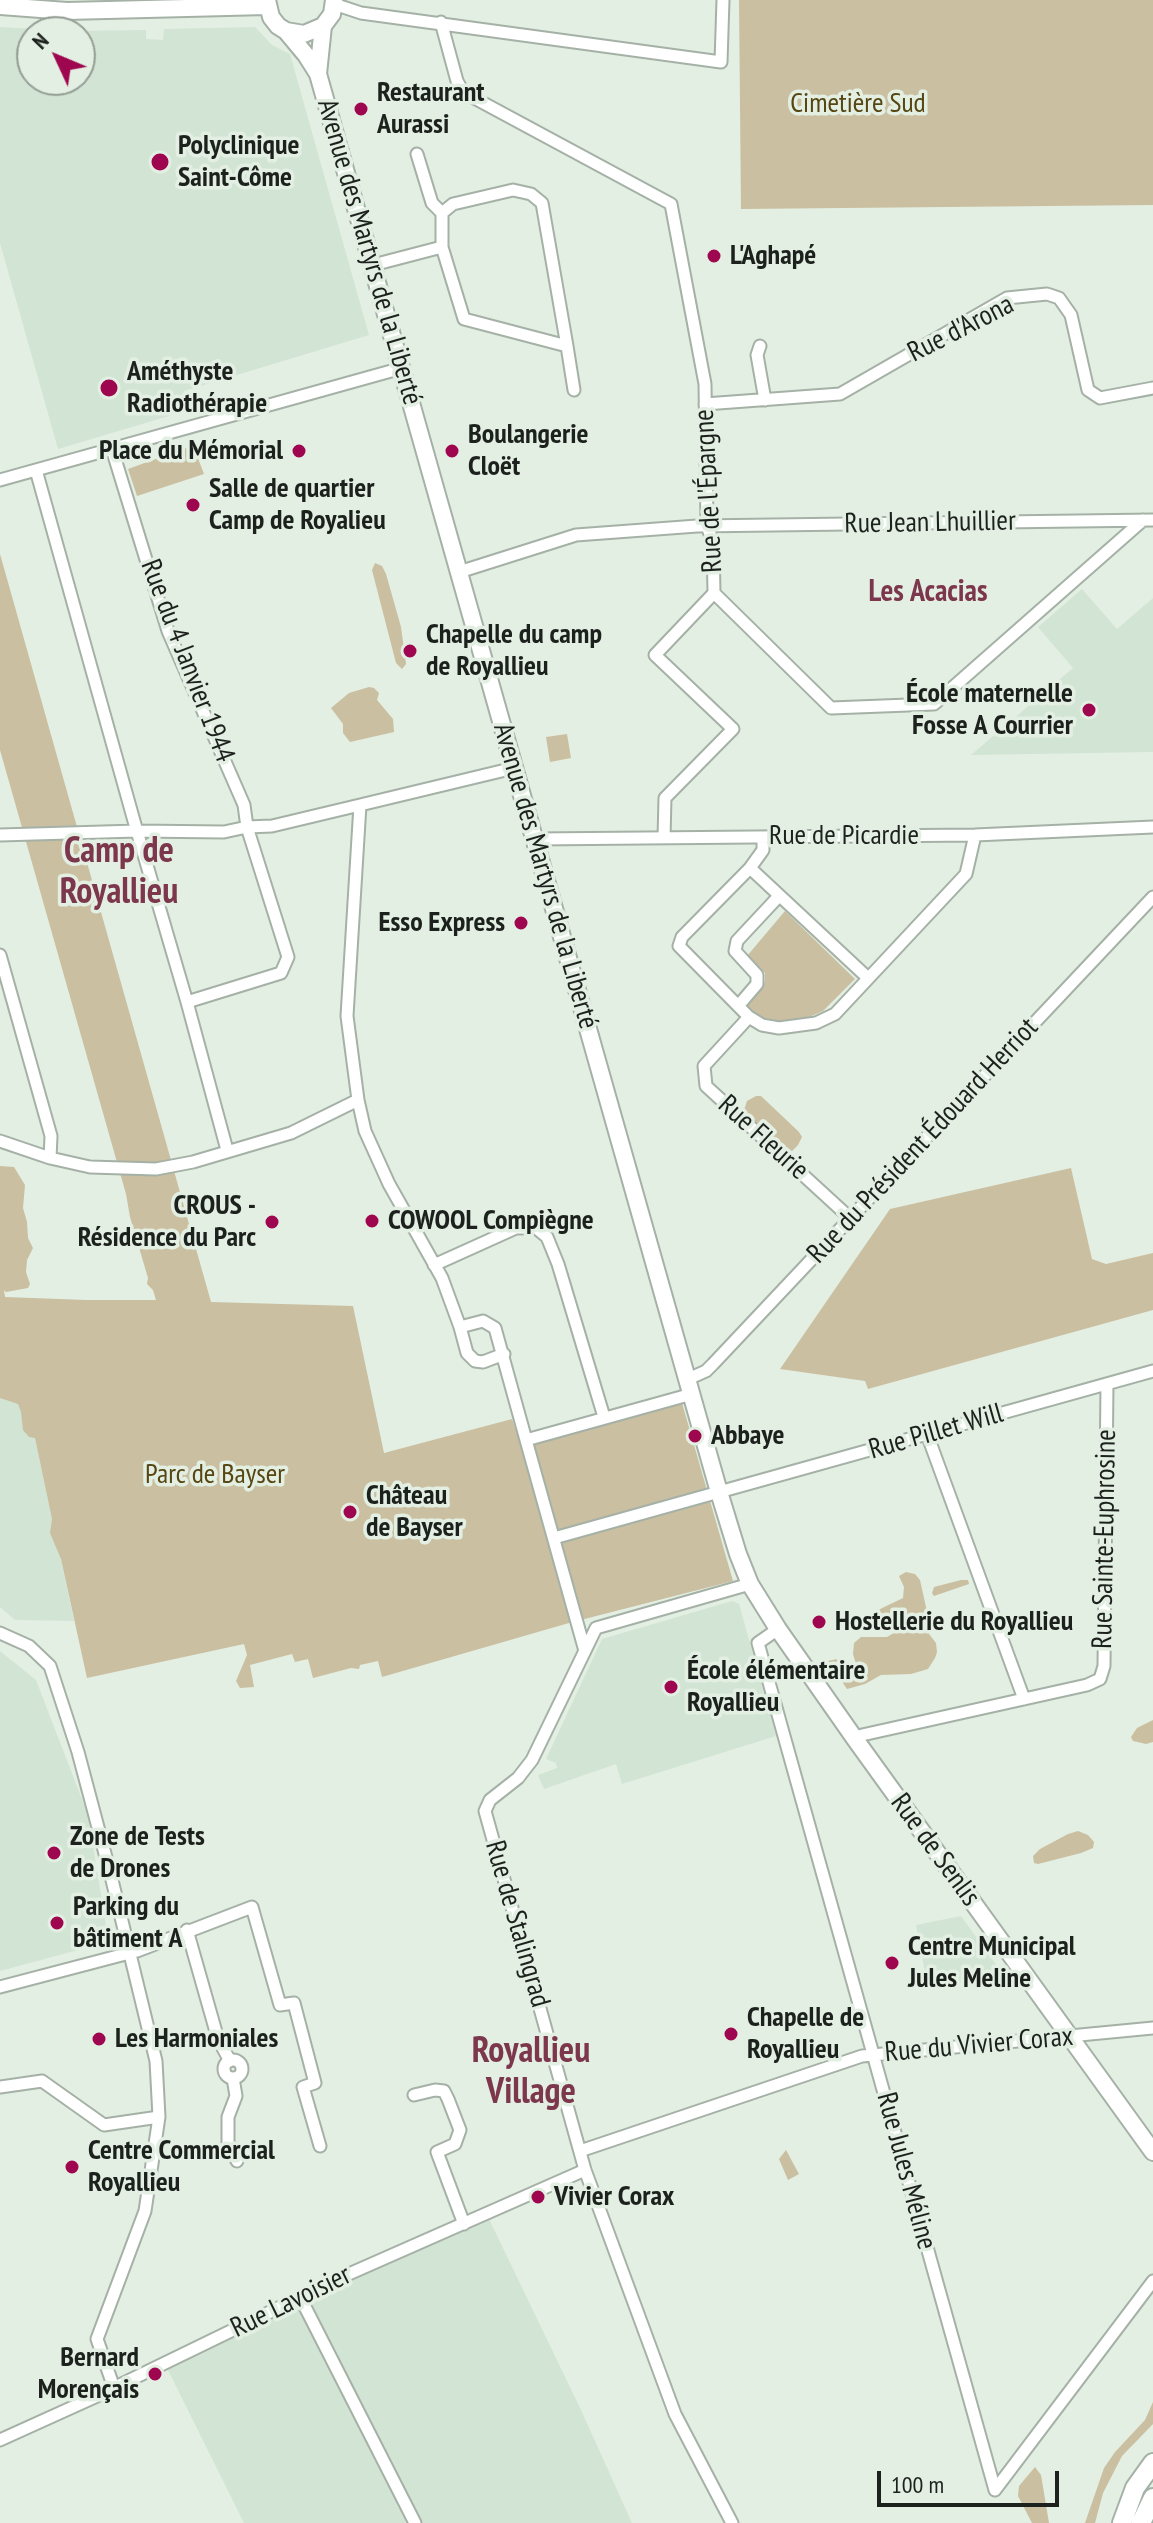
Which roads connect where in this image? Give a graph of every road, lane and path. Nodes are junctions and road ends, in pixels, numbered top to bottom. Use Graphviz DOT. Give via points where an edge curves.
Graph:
graph roads {
  1 [pos="723,0"];
  2 [pos="334,2"];
  3 [pos="267,3"];
  4 [pos="0,6"];
  5 [pos="441,22"];
  6 [pos="323,26"];
  7 [pos="286,31"];
  8 [pos="318,74"];
  9 [pos="417,154"];
  10 [pos="442,213"];
  11 [pos="442,247"];
  12 [pos="373,265"];
  13 [pos="567,346"];
  14 [pos="760,346"];
  15 [pos="402,368"];
  16 [pos="1153,388"];
  17 [pos="574,390"];
  18 [pos="765,400"];
  19 [pos="705,404"];
  20 [pos="112,449"];
  21 [pos="36,470"];
  22 [pos="0,480"];
  23 [pos="1148,520"];
  24 [pos="707,526"];
  25 [pos="459,572"];
  26 [pos="714,593"];
  27 [pos="514,768"];
  28 [pos="360,805"];
  29 [pos="247,827"];
  30 [pos="1153,827"];
  31 [pos="137,831"];
  32 [pos="0,835"];
  33 [pos="975,835"];
  34 [pos="763,837"];
  35 [pos="664,838"];
  36 [pos="535,839"];
  37 [pos="750,868"];
  38 [pos="779,896"];
  39 [pos="1153,897"];
  40 [pos="0,955"];
  41 [pos="868,978"];
  42 [pos="187,1002"];
  43 [pos="739,1005"];
  44 [pos="749,1017"];
  45 [pos="358,1100"];
  46 [pos="0,1141"];
  47 [pos="227,1150"];
  48 [pos="50,1158"];
  49 [pos="850,1218"];
  50 [pos="434,1265"];
  51 [pos="460,1327"];
  52 [pos="504,1354"];
  53 [pos="1153,1371"];
  54 [pos="1107,1384"];
  55 [pos="690,1386"];
  56 [pos="604,1417"];
  57 [pos="927,1434"];
  58 [pos="526,1440"];
  59 [pos="719,1492"];
  60 [pos="554,1538"];
  61 [pos="750,1584"];
  62 [pos="778,1629"];
  63 [pos="0,1633"];
  64 [pos="585,1651"];
  65 [pos="1024,1699"];
  66 [pos="855,1739"];
  67 [pos="187,1930"];
  68 [pos="130,1952"];
  69 [pos="0,1987"];
  70 [pos="1153,2028"];
  71 [pos="1068,2036"];
  72 [pos="872,2055"];
  73 [pos="0,2087"];
  74 [pos="414,2095"];
  75 [pos="159,2117"];
  76 [pos="320,2146"];
  77 [pos="580,2151"];
  78 [pos="1153,2152"];
  79 [pos="237,2161"];
  80 [pos="585,2170"];
  81 [pos="464,2224"];
  82 [pos="1153,2281"];
  83 [pos="300,2297"];
  84 [pos="114,2388"];
  85 [pos="0,2440"];
  86 [pos="1153,2463"];
  87 [pos="1153,2498"];
  88 [pos="415,2523"];
  89 [pos="732,2523"];
  90 [pos="1122,2523"];
  91 [pos="1141,2523"];
  1 -- 5 [label="street" via="721,62"];
  2 -- 5 [label="street" via="361,13"];
  2 -- 6 [label="street"];
  3 -- 4 [label="street" via="67,11"];
  3 -- 7 [label="street, Avenue des Martyrs de la Liberté" via="271,17"];
  5 -- 19 [label="street, Rue de l'Épargne" via="463,92 671,204"];
  6 -- 7 [label="street" via="304,34"];
  6 -- 8 [label="street, Avenue des Martyrs de la Liberté"];
  7 -- 8 [label="street, Avenue des Martyrs de la Liberté"];
  8 -- 12 [label="street, Avenue des Martyrs de la Liberté"];
  9 -- 10 [label="street" via="432,203"];
  10 -- 11 [label="street"];
  10 -- 13 [label="street" via="453,204 513,190 542,203"];
  11 -- 12 [label="street"];
  11 -- 13 [label="street" via="464,319"];
  12 -- 15 [label="street, Avenue des Martyrs de la Liberté"];
  13 -- 17 [label="street"];
  14 -- 18 [label="street"];
  15 -- 20 [label="street"];
  15 -- 25 [label="street, Avenue des Martyrs de la Liberté"];
  16 -- 18 [label="street, Rue d'Arona" via="1100,398 1088,390 1071,315 1059,298 1047,294 1007,298 840,394"];
  18 -- 19 [label="street, Rue d'Arona"];
  19 -- 24 [label="street, Rue de l'Épargne"];
  20 -- 21 [label="street"];
  20 -- 29 [label="street, Rue du 4 Janvier 1944" via="168,631 244,805"];
  21 -- 22 [label="street"];
  21 -- 31 [label="street"];
  23 -- 24 [label="street, Rue Jean Lhuillier"];
  23 -- 26 [label="street, Rue de l'Épargne" via="934,704 831,708"];
  24 -- 25 [label="street, Rue Jean Lhuillier" via="576,535"];
  24 -- 26 [label="street, Rue de l'Épargne" via="713,542"];
  25 -- 27 [label="street, Avenue des Martyrs de la Liberté"];
  26 -- 35 [label="street" via="655,655 733,729 665,798"];
  27 -- 28 [label="street"];
  27 -- 36 [label="street, Avenue des Martyrs de la Liberté"];
  28 -- 29 [label="street"];
  28 -- 45 [label="street" via="347,1016"];
  29 -- 31 [label="street" via="224,832"];
  29 -- 42 [label="street, Rue du 4 Janvier 1944" via="288,957 281,973"];
  30 -- 33 [label="street, Rue de Picardie"];
  31 -- 32 [label="street"];
  31 -- 42 [label="street"];
  33 -- 34 [label="street, Rue de Picardie"];
  33 -- 41 [label="street" via="966,874"];
  34 -- 35 [label="street, Rue de Picardie"];
  34 -- 37 [label="street" via="763,850"];
  35 -- 36 [label="street, Rue de Picardie"];
  36 -- 55 [label="street, Avenue des Martyrs de la Liberté"];
  37 -- 38 [label="street"];
  37 -- 43 [label="street" via="679,946"];
  38 -- 41 [label="street"];
  38 -- 43 [label="street" via="737,941 735,951 757,975 757,984"];
  39 -- 49 [label="street, Rue du Président Édouard Herriot"];
  40 -- 48 [label="street" via="51,1136"];
  41 -- 44 [label="street" via="835,1014 816,1023 779,1028"];
  42 -- 47 [label="street"];
  43 -- 44 [label="street"];
  44 -- 49 [label="street, Rue Fleurie" via="704,1066 706,1086"];
  45 -- 47 [label="street" via="291,1133"];
  45 -- 50 [label="street" via="365,1131 389,1184"];
  46 -- 48 [label="street"];
  47 -- 48 [label="street" via="156,1169 90,1167"];
  49 -- 55 [label="street, Rue du Président Édouard Herriot"];
  50 -- 51 [label="street"];
  50 -- 56 [label="street" via="516,1228 536,1228 547,1237"];
  51 -- 52 [label="street" via="489,1323"];
  51 -- 52 [label="street" via="467,1353 475,1361"];
  52 -- 58 [label="street"];
  53 -- 54 [label="street, Rue Pillet Will"];
  54 -- 57 [label="street, Rue Pillet Will"];
  54 -- 65 [label="street, Rue Sainte-Euphrosine" via="1103,1674 1087,1685"];
  55 -- 56 [label="street"];
  55 -- 59 [label="street, Avenue des Martyrs de la Liberté"];
  56 -- 58 [label="street"];
  57 -- 59 [label="street, Rue Pillet Will"];
  57 -- 65 [label="street"];
  58 -- 60 [label="street"];
  59 -- 60 [label="street, Rue Pillet Will"];
  59 -- 61 [label="street, Avenue des Martyrs de la Liberté"];
  60 -- 64 [label="street"];
  61 -- 62 [label="street, Rue de Senlis"];
  61 -- 64 [label="street, Rue de Stalingrad" via="596,1628"];
  62 -- 66 [label="street, Rue de Senlis"];
  62 -- 72 [label="street, Rue Jules Méline" via="758,1643"];
  63 -- 68 [label="street" via="29,1646 50,1666"];
  64 -- 77 [label="street, Rue de Stalingrad" via="532,1760 485,1811"];
  65 -- 66 [label="street, Rue Sainte-Euphrosine"];
  66 -- 71 [label="street, Rue de Senlis"];
  67 -- 68 [label="street"];
  67 -- 76 [label="street" via="252,1907 280,2005 294,2003 315,2083 303,2087"];
  67 -- 79 [label="street" via="218,2039 230,2061 224,2069 233,2078 236,2096 228,2117 228,2142"];
  68 -- 69 [label="street"];
  68 -- 75 [label="street" via="156,2061"];
  70 -- 71 [label="street, Rue du Vivier Corax"];
  71 -- 72 [label="street, Rue du Vivier Corax"];
  71 -- 78 [label="street, Rue de Senlis"];
  72 -- 77 [label="street, Rue du Vivier Corax"];
  72 -- 82 [label="street, Rue Jules Méline" via="995,2490"];
  73 -- 75 [label="street" via="42,2081 104,2125"];
  74 -- 81 [label="street" via="444,2091 452,2109 460,2130 455,2144 437,2152"];
  75 -- 84 [label="street" via="145,2211 97,2339"];
  77 -- 80 [label="street, Rue de Stalingrad"];
  80 -- 81 [label="street, Rue Lavoisier"];
  80 -- 89 [label="street, Rue de Stalingrad" via="675,2414"];
  81 -- 83 [label="street, Rue Lavoisier"];
  83 -- 84 [label="street, Rue Lavoisier"];
  83 -- 88 [label="street"];
  84 -- 85 [label="street, Rue Lavoisier"];
  86 -- 90 [label="main road" via="1135,2488"];
  87 -- 91 [label="main road"];
}
